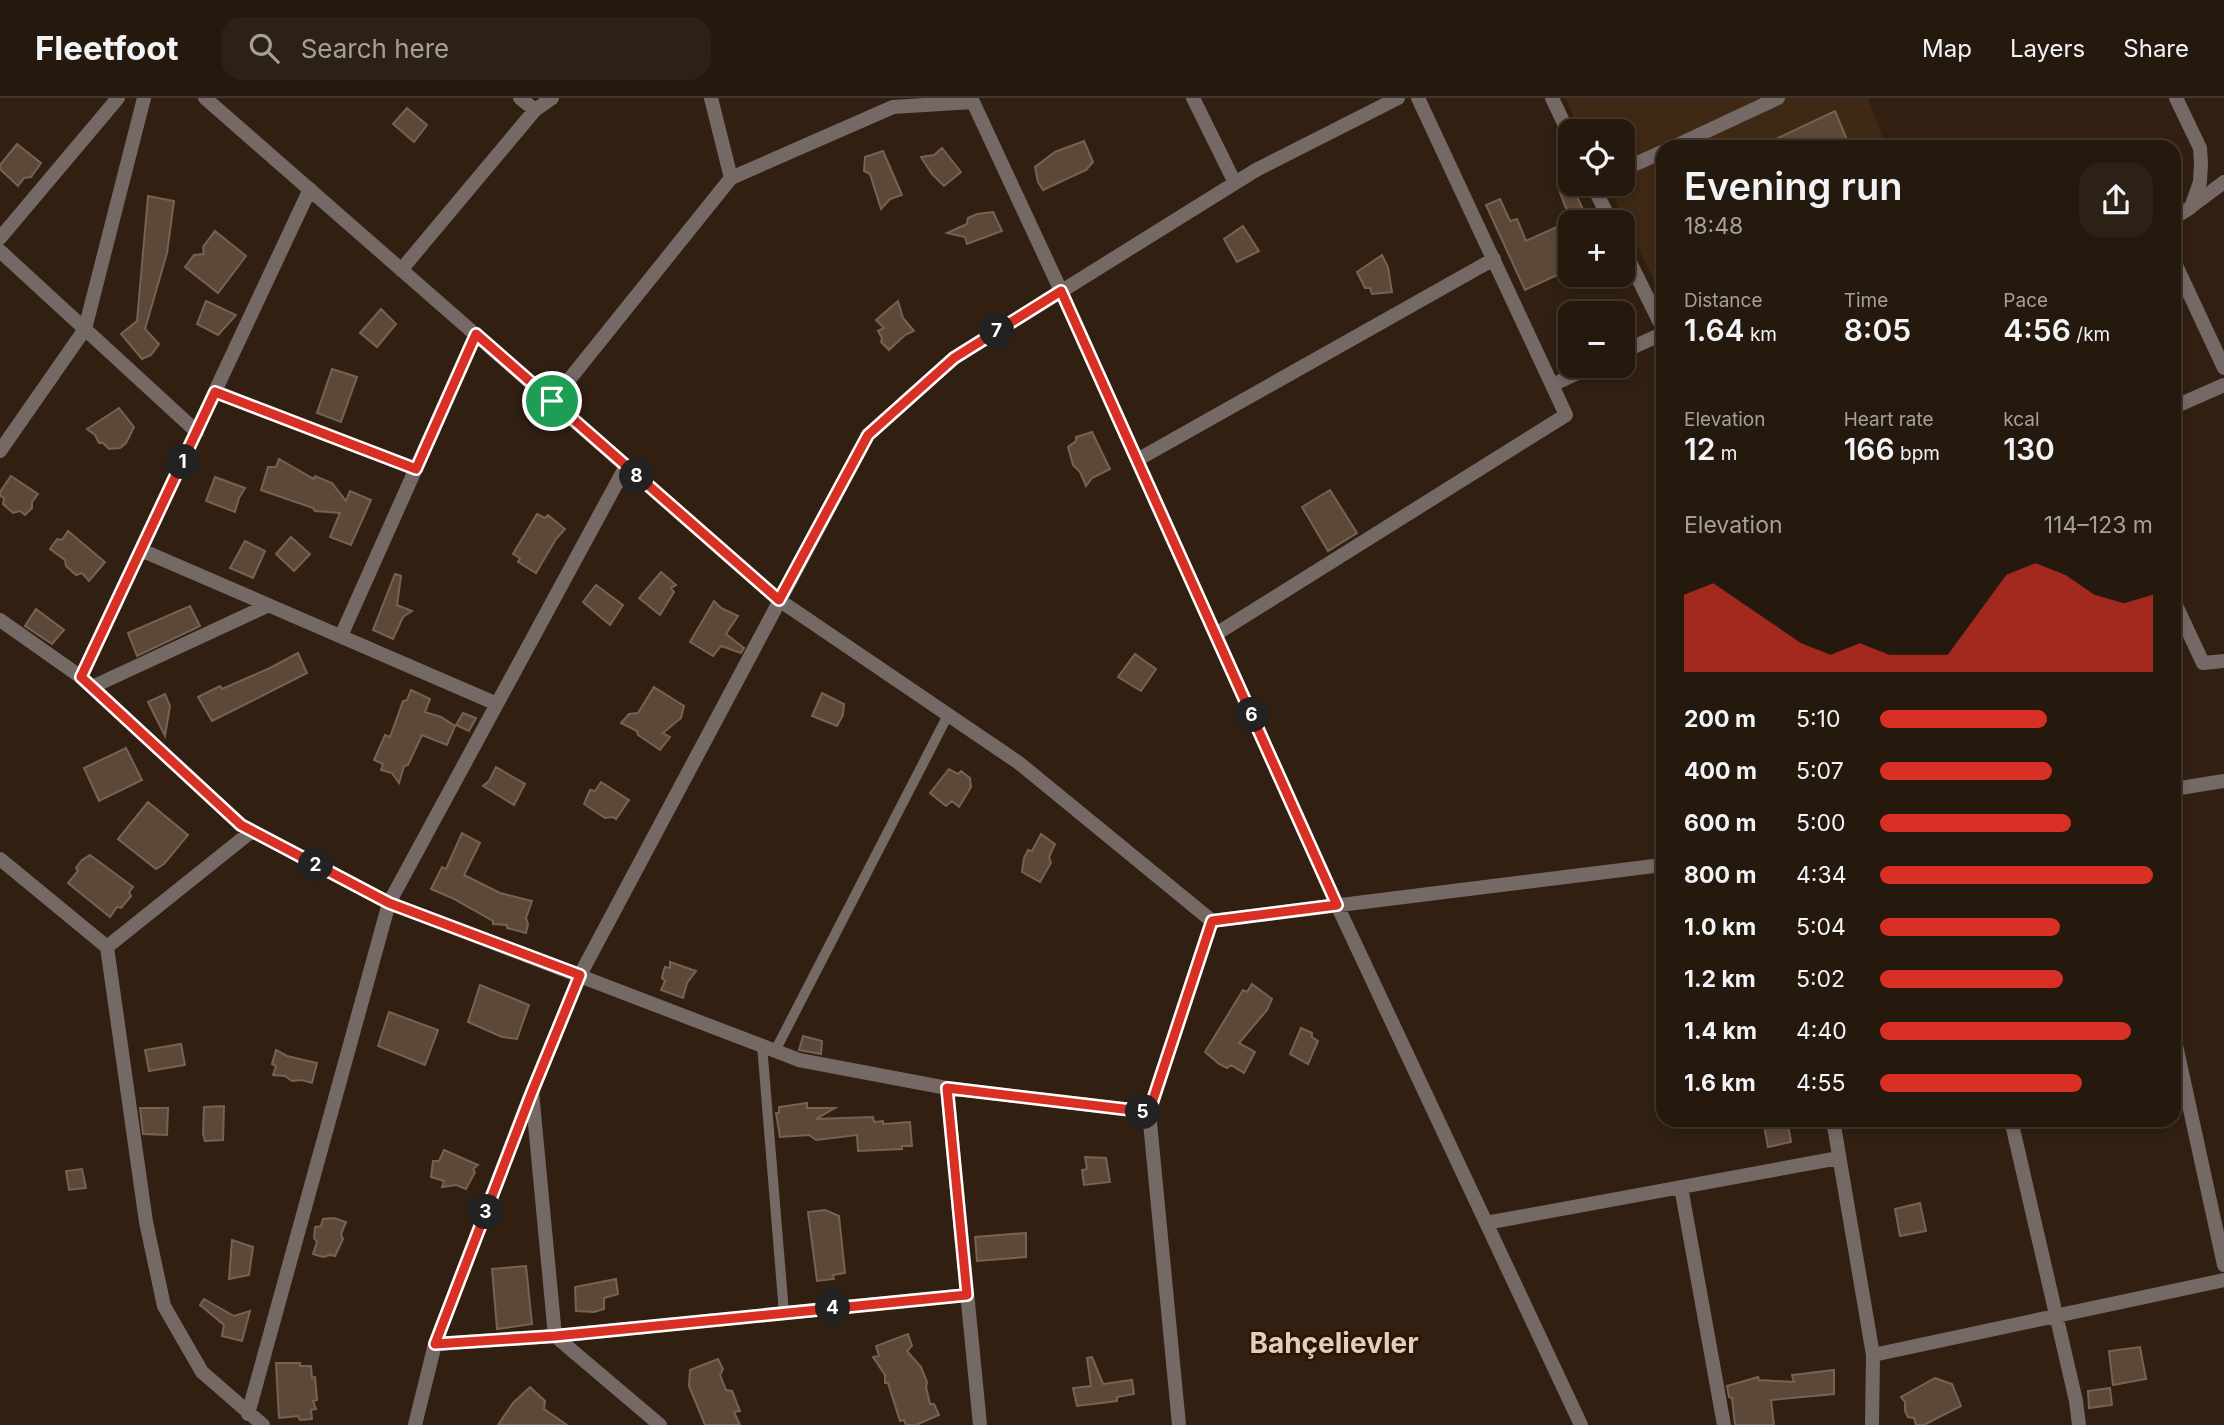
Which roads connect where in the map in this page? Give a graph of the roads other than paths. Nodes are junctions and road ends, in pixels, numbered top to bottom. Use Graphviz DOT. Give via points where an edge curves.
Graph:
graph roads {
  1 [pos="118,98"];
  2 [pos="144,98"];
  3 [pos="205,98"];
  4 [pos="520,98"];
  5 [pos="552,98"];
  6 [pos="711,98"];
  7 [pos="1193,98"];
  8 [pos="1398,98"];
  9 [pos="1418,98"];
  10 [pos="1552,98"];
  11 [pos="1778,98"];
  12 [pos="2176,98"];
  13 [pos="534,110"];
  14 [pos="1562,119"];
  15 [pos="1688,140"];
  16 [pos="1656,155"];
  17 [pos="1635,164"];
  18 [pos="732,178"];
  19 [pos="2224,182"];
  20 [pos="1235,183"];
  21 [pos="310,189"];
  22 [pos="2191,207"];
  23 [pos="2181,213"];
  24 [pos="0,238"];
  25 [pos="0,251"];
  26 [pos="1494,259"];
  27 [pos="401,270"];
  28 [pos="1635,272"];
  29 [pos="2181,276"];
  30 [pos="1061,291"];
  31 [pos="1656,315"];
  32 [pos="85,329"];
  33 [pos="476,334"];
  34 [pos="1656,337"];
  35 [pos="1635,346"];
  36 [pos="2224,368"];
  37 [pos="1567,378"];
  38 [pos="1552,385"];
  39 [pos="2224,385"];
  40 [pos="215,392"];
  41 [pos="552,401"];
  42 [pos="2181,404"];
  43 [pos="197,432"];
  44 [pos="0,451"];
  45 [pos="1137,460"];
  46 [pos="626,466"];
  47 [pos="416,469"];
  48 [pos="141,550"];
  49 [pos="779,600"];
  50 [pos="269,605"];
  51 [pos="2181,616"];
  52 [pos="0,620"];
  53 [pos="1216,634"];
  54 [pos="341,636"];
  55 [pos="2224,661"];
  56 [pos="86,682"];
  57 [pos="497,704"];
  58 [pos="948,715"];
  59 [pos="2224,780"];
  60 [pos="2181,788"];
  61 [pos="252,831"];
  62 [pos="0,859"];
  63 [pos="1656,866"];
  64 [pos="389,903"];
  65 [pos="1337,905"];
  66 [pos="1212,921"];
  67 [pos="107,947"];
  68 [pos="580,975"];
  69 [pos="768,1048"];
  70 [pos="2181,1068"];
  71 [pos="947,1088"];
  72 [pos="532,1092"];
  73 [pos="1149,1112"];
  74 [pos="1834,1127"];
  75 [pos="2013,1127"];
  76 [pos="1839,1158"];
  77 [pos="1681,1187"];
  78 [pos="1486,1223"];
  79 [pos="2224,1265"];
  80 [pos="2224,1280"];
  81 [pos="967,1295"];
  82 [pos="784,1313"];
  83 [pos="2055,1315"];
  84 [pos="555,1336"];
  85 [pos="435,1344"];
  86 [pos="1873,1354"];
  87 [pos="248,1415"];
  88 [pos="263,1425"];
  89 [pos="415,1425"];
  90 [pos="660,1425"];
  91 [pos="980,1425"];
  92 [pos="1179,1425"];
  93 [pos="1581,1425"];
  94 [pos="1724,1425"];
  95 [pos="1872,1425"];
  96 [pos="2079,1425"];
  1 -- 24 [label="street"];
  2 -- 32 [label="street"];
  3 -- 21 [label="street"];
  4 -- 13 [label="street"];
  5 -- 13 [label="street"];
  6 -- 18 [label="street"];
  7 -- 20 [label="street"];
  8 -- 20 [label="street"];
  9 -- 26 [label="street"];
  10 -- 14 [label="street"];
  11 -- 15 [label="street"];
  12 -- 22 [label="street" via="2200,148 2200,182"];
  13 -- 27 [label="street"];
  16 -- 17 [label="street"];
  18 -- 30 [label="street" via="893,107 973,102"];
  18 -- 41 [label="street"];
  19 -- 22 [label="street"];
  20 -- 30 [label="street"];
  21 -- 27 [label="street"];
  21 -- 40 [label="street"];
  22 -- 23 [label="street"];
  25 -- 32 [label="street"];
  26 -- 38 [label="street"];
  26 -- 45 [label="street"];
  27 -- 33 [label="street"];
  28 -- 31 [label="street"];
  29 -- 36 [label="street"];
  30 -- 45 [label="street"];
  30 -- 49 [label="street" via="954,358 868,435"];
  32 -- 43 [label="street"];
  32 -- 44 [label="street"];
  33 -- 41 [label="street"];
  33 -- 47 [label="street"];
  34 -- 35 [label="street"];
  37 -- 38 [label="street"];
  38 -- 53 [label="street" via="1566,415"];
  39 -- 42 [label="street"];
  40 -- 43 [label="street"];
  40 -- 47 [label="street"];
  41 -- 46 [label="street"];
  43 -- 48 [label="street"];
  45 -- 53 [label="street"];
  46 -- 49 [label="street"];
  46 -- 57 [label="street"];
  47 -- 54 [label="street"];
  48 -- 50 [label="street"];
  48 -- 56 [label="street"];
  49 -- 58 [label="street"];
  49 -- 68 [label="street"];
  50 -- 54 [label="street"];
  50 -- 56 [label="street"];
  51 -- 55 [label="street" via="2203,663"];
  52 -- 56 [label="street"];
  53 -- 65 [label="street"];
  54 -- 57 [label="street"];
  56 -- 61 [label="street"];
  57 -- 64 [label="street"];
  58 -- 66 [label="street" via="1019,763"];
  58 -- 69 [label="lane"];
  59 -- 60 [label="street"];
  61 -- 64 [label="street"];
  61 -- 67 [label="street"];
  62 -- 67 [label="street"];
  63 -- 65 [label="street"];
  64 -- 68 [label="street"];
  64 -- 87 [label="street"];
  65 -- 66 [label="street"];
  65 -- 78 [label="street"];
  66 -- 73 [label="street"];
  67 -- 87 [label="street" via="146,1222 164,1306 202,1372"];
  68 -- 69 [label="street"];
  68 -- 72 [label="street"];
  69 -- 71 [label="street" via="799,1060"];
  69 -- 82 [label="lane"];
  70 -- 79 [label="street"];
  71 -- 73 [label="street"];
  71 -- 81 [label="street"];
  72 -- 84 [label="street"];
  72 -- 85 [label="street"];
  73 -- 92 [label="street"];
  74 -- 76 [label="street"];
  75 -- 83 [label="street"];
  76 -- 77 [label="street"];
  76 -- 86 [label="street"];
  77 -- 78 [label="street"];
  77 -- 94 [label="street"];
  78 -- 93 [label="street"];
  80 -- 83 [label="street"];
  81 -- 82 [label="street"];
  81 -- 91 [label="street"];
  82 -- 84 [label="street"];
  83 -- 86 [label="street"];
  83 -- 96 [label="street"];
  84 -- 85 [label="street"];
  84 -- 90 [label="street"];
  85 -- 89 [label="street"];
  86 -- 95 [label="street"];
  87 -- 88 [label="street"];
}
